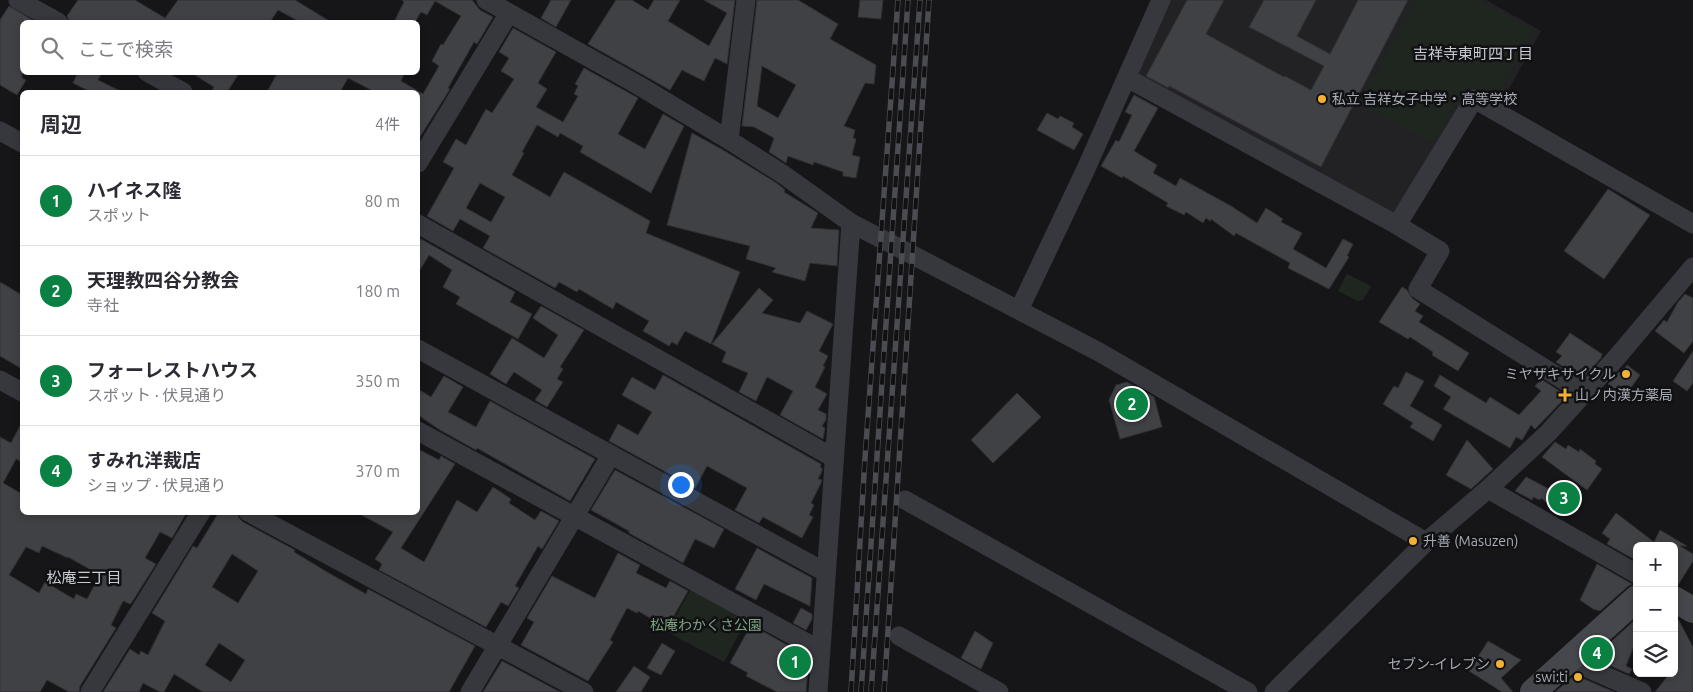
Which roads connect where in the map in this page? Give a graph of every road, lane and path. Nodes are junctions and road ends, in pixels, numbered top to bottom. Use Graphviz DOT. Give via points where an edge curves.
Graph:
graph roads {
  1 [pos="18,0"];
  2 [pos="486,0"];
  3 [pos="746,0"];
  4 [pos="1161,0"];
  5 [pos="509,13"];
  6 [pos="54,20"];
  7 [pos="152,75"];
  8 [pos="1127,78"];
  9 [pos="179,90"];
  10 [pos="0,131"];
  11 [pos="729,140"];
  12 [pos="20,142"];
  13 [pos="420,160"];
  14 [pos="851,223"];
  15 [pos="1693,224"];
  16 [pos="420,225"];
  17 [pos="1397,225"];
  18 [pos="1693,267"];
  19 [pos="1019,310"];
  20 [pos="420,350"];
  21 [pos="0,380"];
  22 [pos="20,391"];
  23 [pos="1584,393"];
  24 [pos="420,432"];
  25 [pos="611,455"];
  26 [pos="834,458"];
  27 [pos="1488,489"];
  28 [pos="905,500"];
  29 [pos="199,515"];
  30 [pos="254,515"];
  31 [pos="574,516"];
  32 [pos="1426,542"];
  33 [pos="825,572"];
  34 [pos="1633,572"];
  35 [pos="1678,601"];
  36 [pos="1633,602"];
  37 [pos="1693,610"];
  38 [pos="899,636"];
  39 [pos="497,646"];
  40 [pos="820,650"];
  41 [pos="1569,660"];
  42 [pos="90,692"];
  43 [pos="470,692"];
  44 [pos="584,692"];
  45 [pos="818,692"];
  46 [pos="998,692"];
  47 [pos="1248,692"];
  48 [pos="1274,692"];
  49 [pos="1533,692"];
  50 [pos="1642,692"];
  1 -- 6 [label="street"];
  2 -- 5 [label="street"];
  3 -- 11 [label="street"];
  4 -- 8 [label="street"];
  5 -- 11 [label="street"];
  5 -- 13 [label="street"];
  7 -- 9 [label="street"];
  8 -- 17 [label="street"];
  8 -- 19 [label="street"];
  10 -- 12 [label="street"];
  11 -- 14 [label="street"];
  14 -- 19 [label="street"];
  14 -- 26 [label="street"];
  15 -- 17 [label="street" via="1474,99"];
  16 -- 26 [label="street"];
  17 -- 23 [label="street" via="1440,251 1418,290"];
  18 -- 23 [label="street"];
  19 -- 32 [label="street" via="1099,352"];
  20 -- 25 [label="street"];
  21 -- 22 [label="street"];
  23 -- 27 [label="street" via="1548,433"];
  24 -- 31 [label="street"];
  25 -- 31 [label="street"];
  25 -- 33 [label="street"];
  26 -- 33 [label="street"];
  27 -- 32 [label="street"];
  27 -- 34 [label="street"];
  28 -- 47 [label="street"];
  29 -- 42 [label="street"];
  30 -- 39 [label="street"];
  31 -- 39 [label="street"];
  31 -- 40 [label="street"];
  32 -- 48 [label="street"];
  33 -- 40 [label="street"];
  35 -- 37 [label="street"];
  36 -- 41 [label="street"];
  38 -- 46 [label="street"];
  39 -- 43 [label="street"];
  39 -- 44 [label="street"];
  40 -- 45 [label="street"];
  41 -- 49 [label="street"];
  41 -- 50 [label="street"];
}
